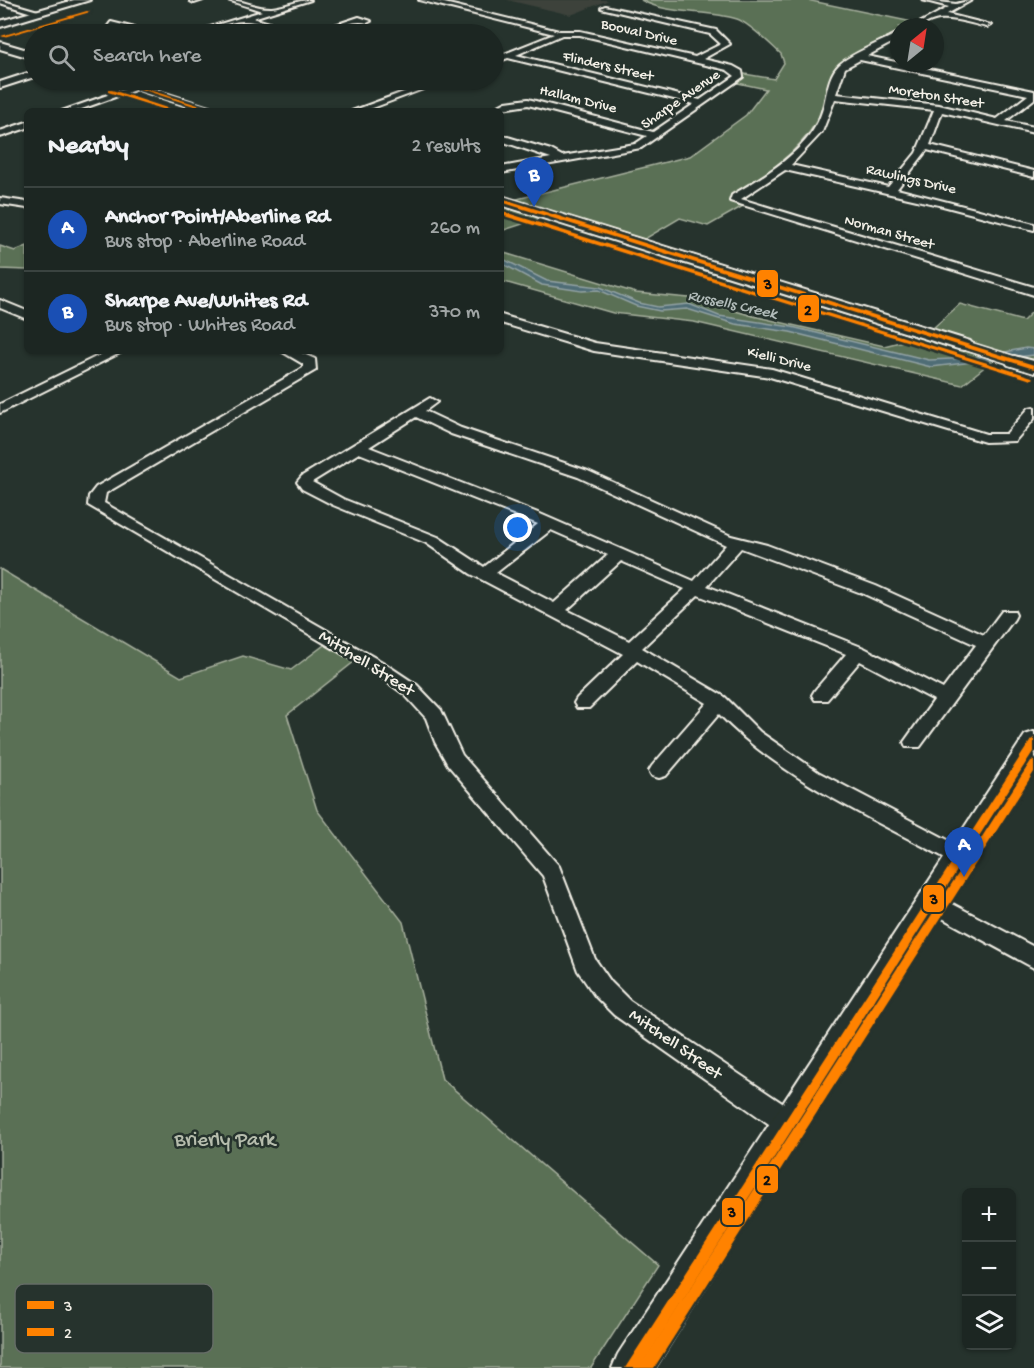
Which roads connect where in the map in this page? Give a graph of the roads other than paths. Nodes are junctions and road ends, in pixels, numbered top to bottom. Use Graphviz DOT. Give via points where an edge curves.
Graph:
graph roads {
  1 [pos="85,0"];
  2 [pos="232,0"];
  3 [pos="307,0"];
  4 [pos="423,0"];
  5 [pos="926,0"];
  6 [pos="968,0"];
  7 [pos="3,2"];
  8 [pos="957,6"];
  9 [pos="605,8"];
  10 [pos="272,11"];
  11 [pos="41,13"];
  12 [pos="944,16"];
  13 [pos="939,18"];
  14 [pos="246,19"];
  15 [pos="360,19"];
  16 [pos="0,24"];
  17 [pos="228,24"];
  18 [pos="264,24"];
  19 [pos="344,24"];
  20 [pos="987,25"];
  21 [pos="559,33"];
  22 [pos="890,41"];
  23 [pos="0,45"];
  24 [pos="24,53"];
  25 [pos="510,56"];
  26 [pos="860,57"];
  27 [pos="504,58"];
  28 [pos="696,60"];
  29 [pos="713,64"];
  30 [pos="24,77"];
  31 [pos="0,85"];
  32 [pos="130,90"];
  33 [pos="148,90"];
  34 [pos="415,90"];
  35 [pos="1034,95"];
  36 [pos="832,96"];
  37 [pos="701,103"];
  38 [pos="77,108"];
  39 [pos="206,108"];
  40 [pos="365,108"];
  41 [pos="500,108"];
  42 [pos="939,108"];
  43 [pos="999,122"];
  44 [pos="24,125"];
  45 [pos="1034,130"];
  46 [pos="0,134"];
  47 [pos="655,135"];
  48 [pos="504,139"];
  49 [pos="926,147"];
  50 [pos="559,159"];
  51 [pos="780,166"];
  52 [pos="504,169"];
  53 [pos="1034,174"];
  54 [pos="891,190"];
  55 [pos="16,193"];
  56 [pos="3,201"];
  57 [pos="504,201"];
  58 [pos="24,204"];
  59 [pos="1034,227"];
  60 [pos="1034,291"];
  61 [pos="0,304"];
  62 [pos="24,314"];
  63 [pos="504,320"];
  64 [pos="964,345"];
  65 [pos="98,354"];
  66 [pos="293,354"];
  67 [pos="1014,361"];
  68 [pos="1034,367"];
  69 [pos="430,402"];
  70 [pos="0,409"];
  71 [pos="415,411"];
  72 [pos="1034,411"];
  73 [pos="358,447"];
  74 [pos="549,523"];
  75 [pos="738,542"];
  76 [pos="620,553"];
  77 [pos="485,574"];
  78 [pos="696,588"];
  79 [pos="555,611"];
  80 [pos="1008,615"];
  81 [pos="987,644"];
  82 [pos="632,652"];
  83 [pos="858,652"];
  84 [pos="821,695"];
  85 [pos="946,698"];
  86 [pos="719,702"];
  87 [pos="583,703"];
  88 [pos="913,742"];
  89 [pos="1034,742"];
  90 [pos="659,771"];
  91 [pos="960,856"];
  92 [pos="930,901"];
  93 [pos="1034,958"];
  94 [pos="788,1122"];
  95 [pos="632,1368"];
  1 -- 11 [label="street"];
  2 -- 10 [label="street"];
  3 -- 10 [label="street"];
  4 -- 21 [label="street, Booval Drive"];
  5 -- 8 [label="street"];
  6 -- 8 [label="street"];
  7 -- 11 [label="street"];
  8 -- 12 [label="street"];
  9 -- 28 [label="street" via="713,32 726,44"];
  10 -- 14 [label="street"];
  11 -- 16 [label="street"];
  12 -- 13 [label="street"];
  12 -- 20 [label="street"];
  14 -- 17 [label="street"];
  14 -- 18 [label="street"];
  15 -- 19 [label="street"];
  21 -- 25 [label="street"];
  21 -- 28 [label="street, Booval Drive" via="580,33"];
  22 -- 26 [label="street"];
  23 -- 24 [label="street"];
  25 -- 27 [label="street"];
  25 -- 37 [label="street, Flinders Street"];
  26 -- 35 [label="street"];
  26 -- 36 [label="street" via="840,69"];
  28 -- 29 [label="street, Booval Drive"];
  29 -- 37 [label="street, Sharpe Avenue" via="740,75"];
  30 -- 31 [label="street"];
  32 -- 38 [label="street"];
  33 -- 39 [label="street"];
  34 -- 40 [label="street"];
  35 -- 43 [label="street"];
  36 -- 42 [label="street, Moreton Street"];
  36 -- 51 [label="street" via="823,122 804,147"];
  37 -- 47 [label="street, Sharpe Avenue"];
  41 -- 47 [label="street, Hallam Drive" via="528,102"];
  42 -- 43 [label="street, Moreton Street"];
  42 -- 49 [label="street"];
  43 -- 45 [label="street, Moreton Street"];
  44 -- 46 [label="street"];
  47 -- 50 [label="street, Sharpe Avenue" via="638,146"];
  48 -- 50 [label="street"];
  49 -- 53 [label="street"];
  49 -- 54 [label="street" via="913,168"];
  50 -- 52 [label="street, Sharpe Avenue"];
  51 -- 54 [label="street, Rawlings Drive"];
  51 -- 60 [label="street, Norman Street" via="736,197 736,203"];
  54 -- 59 [label="street, Rawlings Drive"];
  55 -- 56 [label="street"];
  56 -- 58 [label="street"];
  57 -- 64 [label="street"];
  61 -- 62 [label="street"];
  63 -- 72 [label="street, Kielli Drive" via="594,347 772,373 985,438 1010,438"];
  64 -- 67 [label="street"];
  65 -- 70 [label="street"];
  66 -- 94 [label="street, Mitchell Street" via="310,362 312,366 306,374 101,490 96,505 378,667 425,702 455,760 552,872 586,964 603,989 622,1008"];
  67 -- 68 [label="street"];
  69 -- 71 [label="street"];
  71 -- 73 [label="street"];
  71 -- 75 [label="street" via="467,435 583,474 716,536"];
  73 -- 74 [label="street" via="395,465"];
  73 -- 77 [label="street" via="304,482 338,502 432,540"];
  74 -- 76 [label="street"];
  74 -- 77 [label="street"];
  75 -- 78 [label="street"];
  75 -- 81 [label="street" via="870,590"];
  76 -- 78 [label="street"];
  76 -- 79 [label="street"];
  77 -- 79 [label="street"];
  78 -- 82 [label="street"];
  78 -- 83 [label="street"];
  79 -- 82 [label="street"];
  80 -- 81 [label="street"];
  81 -- 85 [label="street"];
  82 -- 86 [label="street"];
  82 -- 87 [label="street"];
  83 -- 84 [label="street"];
  83 -- 85 [label="street"];
  85 -- 88 [label="street"];
  86 -- 90 [label="street"];
  86 -- 91 [label="street" via="753,737 785,761"];
  89 -- 91 [label="street"];
  91 -- 92 [label="street"];
  92 -- 93 [label="street"];
  92 -- 94 [label="street"];
  94 -- 95 [label="street"];
}
